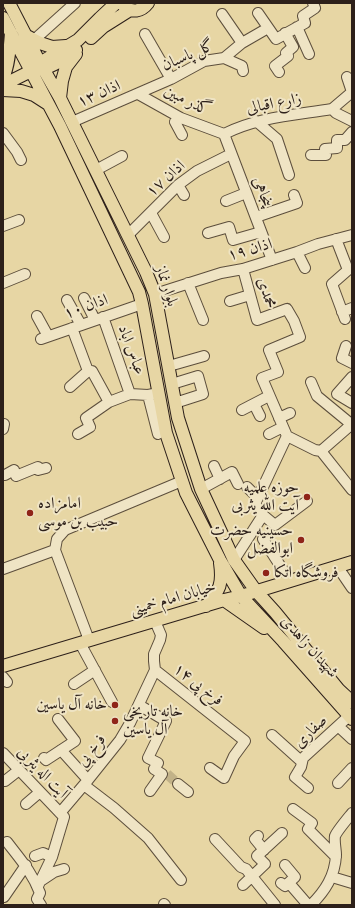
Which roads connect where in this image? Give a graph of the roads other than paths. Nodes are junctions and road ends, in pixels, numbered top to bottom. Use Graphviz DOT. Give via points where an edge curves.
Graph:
graph roads {
  1 [pos="9,3"];
  2 [pos="76,3"];
  3 [pos="116,3"];
  4 [pos="148,3"];
  5 [pos="313,3"];
  6 [pos="126,7"];
  7 [pos="258,13"];
  8 [pos="222,14"];
  9 [pos="3,18"];
  10 [pos="297,27"];
  11 [pos="268,28"];
  12 [pos="285,33"];
  13 [pos="11,34"];
  14 [pos="145,34"];
  15 [pos="29,37"];
  16 [pos="242,44"];
  17 [pos="84,45"];
  18 [pos="67,46"];
  19 [pos="309,54"];
  20 [pos="224,58"];
  21 [pos="38,68"];
  22 [pos="243,71"];
  23 [pos="279,72"];
  24 [pos="3,77"];
  25 [pos="347,77"];
  26 [pos="171,79"];
  27 [pos="3,86"];
  28 [pos="3,90"];
  29 [pos="138,94"];
  30 [pos="60,98"];
  31 [pos="50,105"];
  32 [pos="332,109"];
  33 [pos="181,118"];
  34 [pos="256,121"];
  35 [pos="352,121"];
  36 [pos="72,122"];
  37 [pos="352,132"];
  38 [pos="3,133"];
  39 [pos="224,134"];
  40 [pos="182,135"];
  41 [pos="231,154"];
  42 [pos="122,156"];
  43 [pos="311,156"];
  44 [pos="21,160"];
  45 [pos="96,170"];
  46 [pos="289,175"];
  47 [pos="178,184"];
  48 [pos="246,193"];
  49 [pos="184,195"];
  50 [pos="294,195"];
  51 [pos="226,201"];
  52 [pos="151,213"];
  53 [pos="256,217"];
  54 [pos="19,220"];
  55 [pos="3,226"];
  56 [pos="261,232"];
  57 [pos="208,233"];
  58 [pos="128,235"];
  59 [pos="164,238"];
  60 [pos="336,239"];
  61 [pos="350,239"];
  62 [pos="297,252"];
  63 [pos="272,260"];
  64 [pos="305,268"];
  65 [pos="243,269"];
  66 [pos="25,274"];
  67 [pos="3,283"];
  68 [pos="188,283"];
  69 [pos="155,294"];
  70 [pos="250,295"];
  71 [pos="84,298"];
  72 [pos="67,300"];
  73 [pos="230,301"];
  74 [pos="142,304"];
  75 [pos="346,313"];
  76 [pos="36,316"];
  77 [pos="99,318"];
  78 [pos="203,320"];
  79 [pos="77,326"];
  80 [pos="346,346"];
  81 [pos="204,356"];
  82 [pos="352,363"];
  83 [pos="169,366"];
  84 [pos="88,371"];
  85 [pos="352,376"];
  86 [pos="311,382"];
  87 [pos="172,384"];
  88 [pos="70,387"];
  89 [pos="130,394"];
  90 [pos="154,394"];
  91 [pos="269,396"];
  92 [pos="109,402"];
  93 [pos="175,403"];
  94 [pos="352,403"];
  95 [pos="254,404"];
  96 [pos="242,410"];
  97 [pos="290,413"];
  98 [pos="260,416"];
  99 [pos="3,424"];
  100 [pos="352,424"];
  101 [pos="283,427"];
  102 [pos="3,429"];
  103 [pos="162,432"];
  104 [pos="78,434"];
  105 [pos="269,434"];
  106 [pos="148,437"];
  107 [pos="322,451"];
  108 [pos="214,466"];
  109 [pos="46,468"];
  110 [pos="4,473"];
  111 [pos="220,479"];
  112 [pos="182,481"];
  113 [pos="200,489"];
  114 [pos="352,490"];
  115 [pos="258,498"];
  116 [pos="307,501"];
  117 [pos="263,515"];
  118 [pos="264,539"];
  119 [pos="226,541"];
  120 [pos="213,547"];
  121 [pos="55,550"];
  122 [pos="220,560"];
  123 [pos="234,560"];
  124 [pos="352,562"];
  125 [pos="338,566"];
  126 [pos="3,569"];
  127 [pos="290,581"];
  128 [pos="272,586"];
  129 [pos="352,588"];
  130 [pos="256,591"];
  131 [pos="241,596"];
  132 [pos="224,600"];
  133 [pos="206,606"];
  134 [pos="275,612"];
  135 [pos="155,621"];
  136 [pos="288,638"];
  137 [pos="85,642"];
  138 [pos="3,666"];
  139 [pos="95,670"];
  140 [pos="154,670"];
  141 [pos="74,684"];
  142 [pos="112,702"];
  143 [pos="352,702"];
  144 [pos="139,705"];
  145 [pos="350,718"];
  146 [pos="58,719"];
  147 [pos="338,726"];
  148 [pos="272,735"];
  149 [pos="352,739"];
  150 [pos="61,750"];
  151 [pos="3,753"];
  152 [pos="44,758"];
  153 [pos="302,762"];
  154 [pos="210,768"];
  155 [pos="352,768"];
  156 [pos="19,770"];
  157 [pos="5,782"];
  158 [pos="86,782"];
  159 [pos="338,783"];
  160 [pos="178,784"];
  161 [pos="308,788"];
  162 [pos="150,791"];
  163 [pos="40,792"];
  164 [pos="188,792"];
  165 [pos="26,804"];
  166 [pos="293,809"];
  167 [pos="60,813"];
  168 [pos="352,813"];
  169 [pos="282,833"];
  170 [pos="258,836"];
  171 [pos="215,839"];
  172 [pos="6,845"];
  173 [pos="264,850"];
  174 [pos="35,856"];
  175 [pos="336,856"];
  176 [pos="52,857"];
  177 [pos="26,865"];
  178 [pos="285,865"];
  179 [pos="64,872"];
  180 [pos="249,873"];
  181 [pos="332,876"];
  182 [pos="181,880"];
  183 [pos="40,883"];
  184 [pos="352,883"];
  185 [pos="243,885"];
  186 [pos="4,897"];
  187 [pos="39,902"];
  188 [pos="271,904"];
  189 [pos="308,905"];
  190 [pos="311,905"];
  1 -- 15 [label="main road, بلوار نماز"];
  2 -- 15 [label="street"];
  3 -- 18 [label="main road" via="78,40"];
  4 -- 6 [label="main road" via="140,10 133,11"];
  5 -- 10 [label="street" via="315,8 303,16 305,23"];
  6 -- 17 [label="main road"];
  7 -- 11 [label="street"];
  8 -- 16 [label="street"];
  9 -- 13 [label="main road, بلوار نماز"];
  10 -- 12 [label="street"];
  10 -- 19 [label="street"];
  11 -- 12 [label="street" via="276,38"];
  11 -- 16 [label="street, گل پاسبان"];
  12 -- 23 [label="street" via="293,47 286,53 288,56 275,66"];
  13 -- 21 [label="main road, بلوار نماز"];
  13 -- 24 [label="main road"];
  14 -- 26 [label="street"];
  15 -- 18 [label="main road" via="52,47"];
  15 -- 21 [label="main road, بلوار نماز"];
  16 -- 20 [label="street, گل پاسبان"];
  17 -- 21 [label="main road" via="56,64"];
  17 -- 30 [label="main road" via="66,67"];
  18 -- 21 [label="main road"];
  20 -- 22 [label="street" via="242,66"];
  20 -- 26 [label="street, گل پاسبان" via="204,61 191,74"];
  21 -- 27 [label="main road"];
  21 -- 30 [label="main road, بلوار نماز"];
  21 -- 31 [label="main road, بلوار نماز"];
  25 -- 32 [label="street" via="352,92"];
  26 -- 29 [label="street, گل پاسبان"];
  28 -- 31 [label="main road" via="21,90"];
  29 -- 33 [label="street, گذر مبین"];
  29 -- 36 [label="street, اذان ۱۳"];
  30 -- 36 [label="main road, بلوار نماز"];
  31 -- 74 [label="main road, بلوار نماز" via="139,292"];
  32 -- 34 [label="street, زارع اقبالی" via="271,114"];
  32 -- 35 [label="street"];
  33 -- 39 [label="street, گذر مبین"];
  33 -- 40 [label="street" via="175,122"];
  34 -- 39 [label="street, زارع اقبالی"];
  34 -- 46 [label="street" via="277,139"];
  36 -- 45 [label="main road, بلوار نماز"];
  37 -- 43 [label="street" via="345,140 337,140 337,148 325,149 326,154"];
  38 -- 44 [label="street"];
  39 -- 41 [label="street, پنجاهی"];
  41 -- 47 [label="street, اذان ۱۷" via="197,170"];
  41 -- 48 [label="street, پنجاهی"];
  42 -- 45 [label="street"];
  45 -- 58 [label="main road, بلوار نماز"];
  47 -- 49 [label="street"];
  47 -- 52 [label="street, اذان ۱۷"];
  48 -- 51 [label="street"];
  48 -- 53 [label="street, پنجاهی"];
  50 -- 53 [label="street" via="297,203"];
  52 -- 58 [label="street, اذان ۱۷"];
  52 -- 59 [label="street"];
  53 -- 56 [label="street, پنجاهی"];
  54 -- 55 [label="street"];
  56 -- 57 [label="street" via="233,240 229,227"];
  56 -- 63 [label="street, پنجاهی"];
  58 -- 69 [label="main road, بلوار نماز"];
  60 -- 61 [label="street, اذان ۱۹"];
  60 -- 62 [label="street, اذان ۱۹"];
  60 -- 75 [label="street" via="348,270 332,284"];
  62 -- 63 [label="street, اذان ۱۹"];
  62 -- 64 [label="street"];
  63 -- 65 [label="street, اذان ۱۹"];
  65 -- 68 [label="street, اذان ۱۹"];
  65 -- 70 [label="street, محمدی"];
  66 -- 67 [label="street"];
  68 -- 69 [label="street, اذان ۱۹"];
  68 -- 78 [label="street"];
  69 -- 83 [label="main road, بلوار نماز"];
  70 -- 73 [label="street"];
  70 -- 91 [label="street, محمدی" via="257,320 287,308 300,337 269,350 278,372 262,378"];
  71 -- 77 [label="street, عباس اباد"];
  72 -- 79 [label="street"];
  74 -- 77 [label="street, اذان ۱۰"];
  74 -- 90 [label="main road, بلوار نماز"];
  76 -- 79 [label="street, اذان ۱۰" via="44,338"];
  77 -- 79 [label="street, اذان ۱۰"];
  77 -- 89 [label="street, عباس اباد"];
  79 -- 84 [label="street"];
  80 -- 82 [label="street" via="342,358"];
  81 -- 83 [label="street"];
  83 -- 87 [label="main road, بلوار نماز"];
  84 -- 88 [label="street"];
  84 -- 92 [label="street" via="92,371"];
  85 -- 94 [label="street" via="337,394"];
  86 -- 100 [label="street" via="317,396"];
  87 -- 93 [label="main road, بلوار نماز"];
  87 -- 93 [label="street" via="198,376 203,394"];
  89 -- 90 [label="street"];
  89 -- 92 [label="street"];
  90 -- 103 [label="main road, بلوار نماز"];
  91 -- 95 [label="street"];
  91 -- 101 [label="street"];
  92 -- 104 [label="street" via="86,418 90,427"];
  93 -- 113 [label="main road, بلوار نماز"];
  95 -- 96 [label="street"];
  95 -- 98 [label="street"];
  97 -- 101 [label="street"];
  99 -- 102 [label="street"];
  100 -- 107 [label="street"];
  101 -- 105 [label="street"];
  101 -- 107 [label="street" via="315,450"];
  101 -- 115 [label="street"];
  103 -- 106 [label="street"];
  103 -- 112 [label="main road, بلوار نماز"];
  107 -- 114 [label="street"];
  108 -- 111 [label="street"];
  109 -- 110 [label="street" via="38,470 38,466 16,476 14,470"];
  111 -- 113 [label="street"];
  111 -- 115 [label="street" via="232,472 243,486"];
  112 -- 120 [label="main road, بلوار نماز"];
  112 -- 121 [label="street" via="65,530 57,539"];
  113 -- 119 [label="main road, بلوار نماز"];
  115 -- 117 [label="street" via="255,504"];
  116 -- 117 [label="street" via="275,525"];
  117 -- 123 [label="street"];
  118 -- 127 [label="street"];
  119 -- 120 [label="main road"];
  119 -- 123 [label="main road, بلوار نماز"];
  120 -- 122 [label="main road, بلوار نماز"];
  121 -- 126 [label="street"];
  121 -- 137 [label="street"];
  122 -- 131 [label="main road, بلوار نماز"];
  122 -- 133 [label="main road" via="220,586"];
  123 -- 130 [label="main road, بلوار نماز"];
  124 -- 125 [label="main road, خیابان امام خمینی"];
  125 -- 127 [label="main road, خیابان امام خمینی"];
  125 -- 129 [label="street"];
  127 -- 128 [label="main road, خیابان امام خمینی"];
  128 -- 130 [label="main road, خیابان امام خمینی"];
  128 -- 134 [label="main road"];
  130 -- 131 [label="main road, خیابان امام خمینی"];
  130 -- 134 [label="main road, شهیدان زاهدی"];
  131 -- 132 [label="main road, خیابان امام خمینی"];
  131 -- 136 [label="main road, شهیدان زاهدی"];
  132 -- 133 [label="main road, خیابان امام خمینی"];
  132 -- 136 [label="main road"];
  133 -- 135 [label="main road, خیابان امام خمینی"];
  134 -- 136 [label="main road, شهیدان زاهدی"];
  135 -- 137 [label="main road, خیابان امام خمینی"];
  135 -- 140 [label="street, فرخ پی ۱۴" via="161,635 154,654"];
  136 -- 143 [label="main road, شهیدان زاهدی"];
  136 -- 145 [label="main road, شهیدان زاهدی"];
  137 -- 138 [label="main road, خیابان امام خمینی"];
  137 -- 139 [label="street"];
  139 -- 141 [label="street"];
  139 -- 142 [label="street"];
  140 -- 144 [label="street, فرخ پی"];
  140 -- 154 [label="street, فرخ پی ۱۴" via="244,741 224,778"];
  144 -- 158 [label="street, فرخ پی" via="120,740"];
  144 -- 162 [label="street" via="166,721 148,758 158,763 154,769 165,774"];
  145 -- 147 [label="street, صفاری"];
  146 -- 150 [label="street" via="75,741"];
  147 -- 149 [label="street"];
  147 -- 153 [label="street, صفاری" via="303,758"];
  148 -- 153 [label="street"];
  150 -- 152 [label="street" via="46,760"];
  150 -- 158 [label="street"];
  151 -- 156 [label="street, آیت اله یثربی"];
  153 -- 161 [label="street, صفاری" via="295,778"];
  155 -- 159 [label="street"];
  156 -- 157 [label="street"];
  156 -- 163 [label="street, آیت اله یثربی"];
  158 -- 167 [label="street, فرخ پی"];
  158 -- 182 [label="street" via="148,838"];
  160 -- 164 [label="street"];
  163 -- 165 [label="street"];
  163 -- 167 [label="street, آیت اله یثربی"];
  166 -- 175 [label="street" via="312,824 308,829"];
  167 -- 176 [label="street" via="64,817"];
  168 -- 175 [label="street" via="335,835"];
  169 -- 173 [label="street"];
  170 -- 173 [label="street" via="255,838"];
  171 -- 180 [label="street"];
  172 -- 177 [label="street"];
  173 -- 180 [label="street" via="257,856 265,864"];
  174 -- 176 [label="street" via="43,853"];
  175 -- 181 [label="street"];
  176 -- 183 [label="street"];
  177 -- 183 [label="street"];
  177 -- 186 [label="street"];
  178 -- 189 [label="street" via="295,877 285,883"];
  179 -- 183 [label="street" via="54,872"];
  180 -- 185 [label="street"];
  180 -- 188 [label="street"];
  181 -- 184 [label="street"];
  181 -- 190 [label="street" via="326,888"];
  183 -- 187 [label="street"];
}
